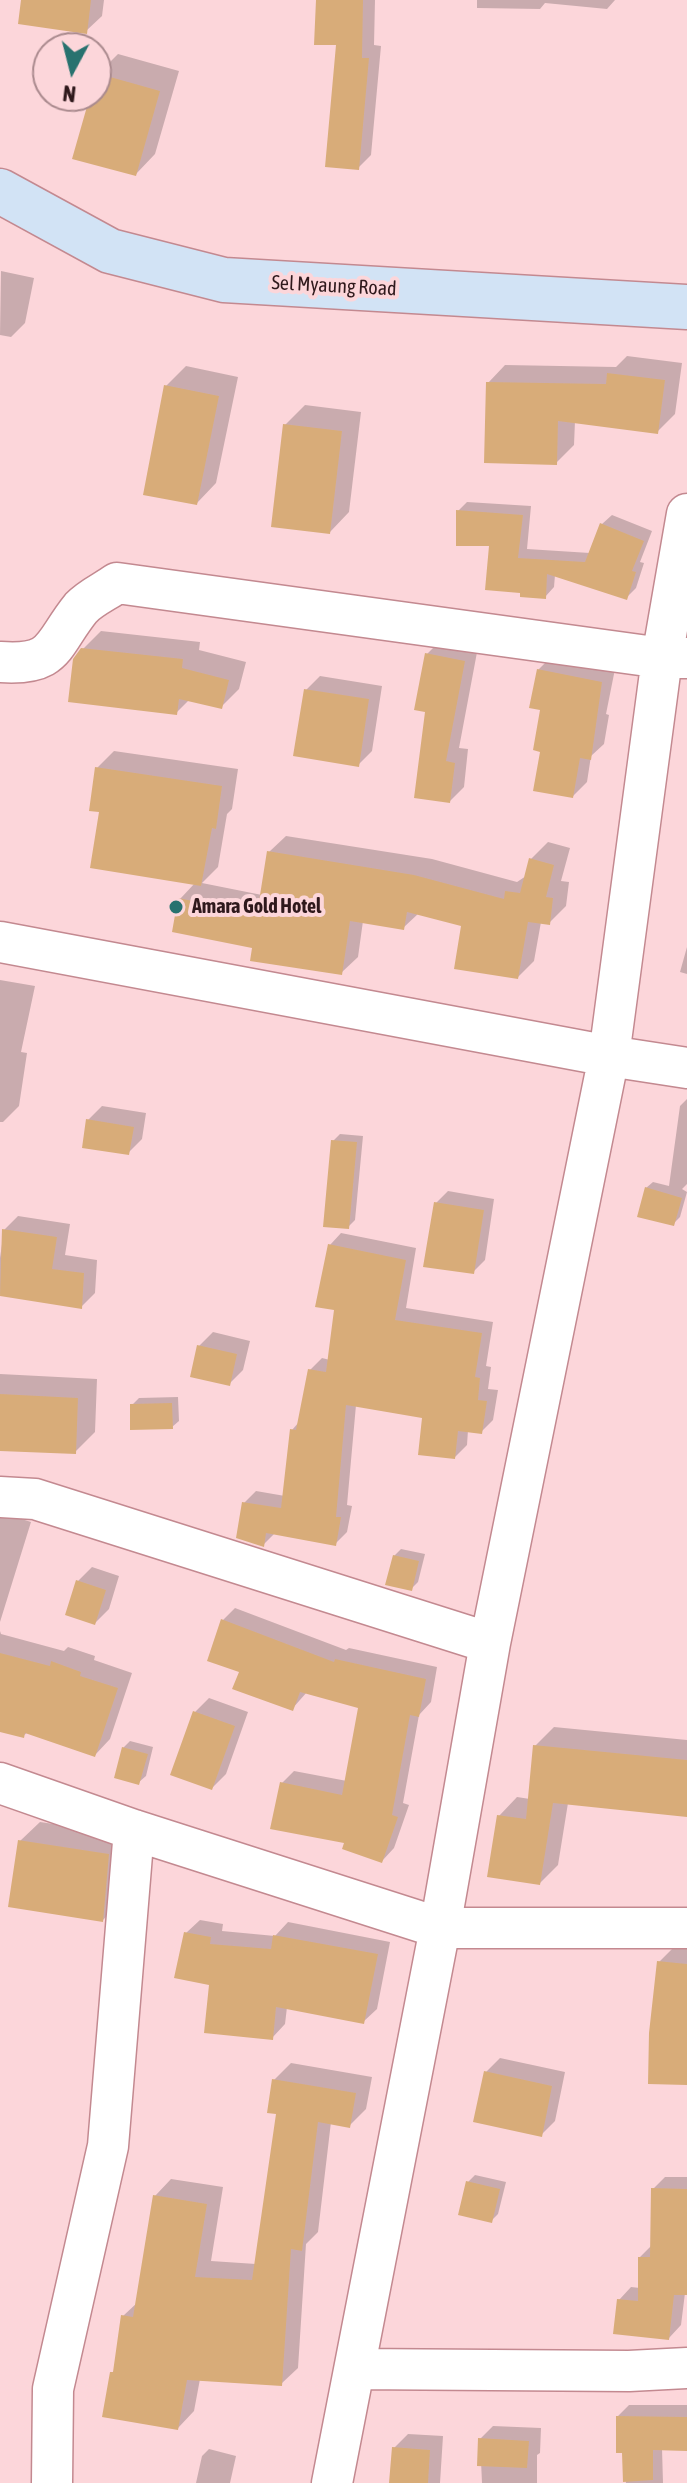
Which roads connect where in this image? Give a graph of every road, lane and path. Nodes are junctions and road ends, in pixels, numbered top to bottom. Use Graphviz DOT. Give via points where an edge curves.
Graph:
graph roads {
  1 [pos="0,191"];
  2 [pos="687,307"];
  3 [pos="687,514"];
  4 [pos="674,658"];
  5 [pos="0,662"];
  6 [pos="0,942"];
  7 [pos="609,1056"];
  8 [pos="687,1068"];
  9 [pos="0,1497"];
  10 [pos="490,1643"];
  11 [pos="0,1783"];
  12 [pos="134,1830"];
  13 [pos="440,1928"];
  14 [pos="687,1928"];
  15 [pos="687,2368"];
  16 [pos="355,2369"];
  17 [pos="52,2483"];
  18 [pos="332,2483"];
  1 -- 2 [label="main road, Sel Myaung Road" via="110,251 224,280"];
  3 -- 4 [label="street"];
  4 -- 5 [label="street" via="117,583 83,606 55,649 33,662"];
  4 -- 7 [label="street"];
  6 -- 7 [label="street"];
  7 -- 8 [label="street"];
  7 -- 10 [label="street"];
  9 -- 10 [label="street" via="35,1499"];
  10 -- 13 [label="street"];
  11 -- 12 [label="street"];
  12 -- 13 [label="street"];
  12 -- 17 [label="street" via="108,2146 53,2389"];
  13 -- 14 [label="street"];
  13 -- 16 [label="street"];
  15 -- 16 [label="street"];
  16 -- 18 [label="street"];
}
